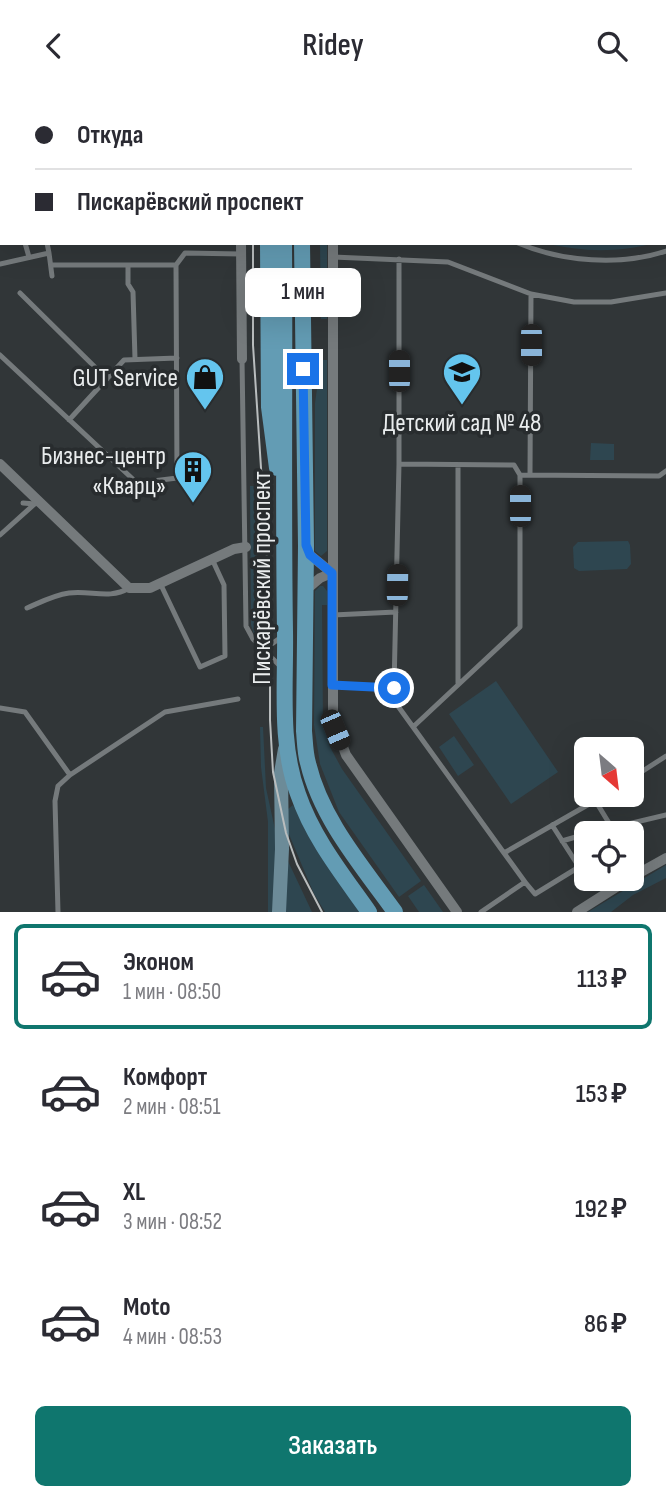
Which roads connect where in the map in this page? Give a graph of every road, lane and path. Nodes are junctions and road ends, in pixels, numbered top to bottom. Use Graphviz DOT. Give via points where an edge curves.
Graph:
graph roads {
  1 [pos="26,245"];
  2 [pos="47,245"];
  3 [pos="268,245"];
  4 [pos="284,245"];
  5 [pos="302,245"];
  6 [pos="333,245"];
  7 [pos="525,245"];
  8 [pos="242,249"];
  9 [pos="666,251"];
  10 [pos="49,253"];
  11 [pos="29,257"];
  12 [pos="333,257"];
  13 [pos="399,259"];
  14 [pos="0,264"];
  15 [pos="51,265"];
  16 [pos="128,265"];
  17 [pos="176,265"];
  18 [pos="52,276"];
  19 [pos="20,293"];
  20 [pos="666,293"];
  21 [pos="531,294"];
  22 [pos="0,355"];
  23 [pos="177,358"];
  24 [pos="135,359"];
  25 [pos="242,359"];
  26 [pos="107,379"];
  27 [pos="69,419"];
  28 [pos="0,464"];
  29 [pos="399,464"];
  30 [pos="458,465"];
  31 [pos="666,471"];
  32 [pos="530,474"];
  33 [pos="520,475"];
  34 [pos="37,502"];
  35 [pos="23,503"];
  36 [pos="282,503"];
  37 [pos="0,535"];
  38 [pos="306,545"];
  39 [pos="246,547"];
  40 [pos="212,559"];
  41 [pos="332,573"];
  42 [pos="160,583"];
  43 [pos="129,587"];
  44 [pos="306,590"];
  45 [pos="27,608"];
  46 [pos="396,612"];
  47 [pos="332,615"];
  48 [pos="285,631"];
  49 [pos="258,644"];
  50 [pos="286,671"];
  51 [pos="458,683"];
  52 [pos="332,685"];
  53 [pos="394,688"];
  54 [pos="237,699"];
  55 [pos="0,708"];
  56 [pos="413,727"];
  57 [pos="286,742"];
  58 [pos="666,756"];
  59 [pos="644,770"];
  60 [pos="69,775"];
  61 [pos="583,807"];
  62 [pos="666,815"];
  63 [pos="644,821"];
  64 [pos="552,825"];
  65 [pos="574,838"];
  66 [pos="562,841"];
  67 [pos="504,853"];
  68 [pos="666,858"];
  69 [pos="644,870"];
  70 [pos="525,882"];
  71 [pos="610,891"];
  72 [pos="58,912"];
  73 [pos="279,912"];
  74 [pos="369,912"];
  75 [pos="396,912"];
  76 [pos="457,912"];
  77 [pos="481,912"];
  78 [pos="577,912"];
  1 -- 11 [label="lane"];
  2 -- 10 [label="lane"];
  3 -- 36 [label="main road" via="269,407"];
  4 -- 36 [label="main road, Пискарёвский проспект"];
  5 -- 38 [label="main road, Пискарёвский проспект"];
  6 -- 12 [label="street"];
  7 -- 9 [label="lane" via="605,260"];
  8 -- 17 [label="lane" via="185,253"];
  8 -- 25 [label="street"];
  10 -- 11 [label="lane"];
  10 -- 15 [label="lane"];
  11 -- 14 [label="lane"];
  12 -- 13 [label="lane"];
  12 -- 41 [label="street"];
  13 -- 21 [label="lane" via="448,262"];
  13 -- 29 [label="lane"];
  15 -- 16 [label="lane"];
  15 -- 18 [label="lane"];
  16 -- 17 [label="lane"];
  16 -- 24 [label="lane"];
  17 -- 23 [label="lane"];
  19 -- 26 [label="lane"];
  20 -- 21 [label="lane" via="599,302"];
  21 -- 32 [label="lane"];
  22 -- 27 [label="lane"];
  23 -- 24 [label="lane"];
  23 -- 27 [label="lane" via="177,478 137,483"];
  24 -- 26 [label="lane" via="121,358"];
  25 -- 39 [label="lane"];
  26 -- 27 [label="lane"];
  28 -- 34 [label="street"];
  29 -- 30 [label="lane"];
  29 -- 46 [label="lane"];
  30 -- 33 [label="lane" via="514,465"];
  30 -- 51 [label="lane"];
  31 -- 32 [label="lane" via="659,476"];
  32 -- 33 [label="lane"];
  33 -- 51 [label="lane" via="520,627"];
  34 -- 35 [label="lane"];
  34 -- 37 [label="lane"];
  34 -- 43 [label="street"];
  36 -- 48 [label="main road, Пискарёвский проспект"];
  38 -- 41 [label="street" via="310,555"];
  38 -- 44 [label="main road, Пискарёвский проспект"];
  39 -- 40 [label="street"];
  39 -- 49 [label="lane" via="246,626"];
  40 -- 42 [label="street"];
  40 -- 42 [label="lane" via="224,585 225,646 225,656 213,662 200,667"];
  41 -- 44 [label="street"];
  41 -- 47 [label="street"];
  42 -- 43 [label="street" via="149,588"];
  43 -- 45 [label="lane" via="109,596 66,593"];
  44 -- 75 [label="main road, Пискарёвский проспект" via="307,761 326,811"];
  46 -- 47 [label="lane"];
  46 -- 53 [label="lane"];
  47 -- 52 [label="street"];
  48 -- 49 [label="lane" via="274,644"];
  48 -- 50 [label="main road, Пискарёвский проспект"];
  49 -- 50 [label="lane"];
  50 -- 57 [label="main road, Пискарёвский проспект"];
  51 -- 56 [label="lane"];
  52 -- 53 [label="lane"];
  52 -- 76 [label="street" via="333,720 346,755"];
  53 -- 56 [label="lane" via="395,702"];
  54 -- 60 [label="lane" via="165,712"];
  55 -- 60 [label="lane" via="25,712"];
  56 -- 67 [label="lane"];
  57 -- 73 [label="main road, Пискарёвский проспект" via="281,773"];
  57 -- 74 [label="main road" via="308,819"];
  58 -- 59 [label="lane"];
  60 -- 72 [label="lane" via="58,786 55,801"];
  61 -- 64 [label="lane"];
  62 -- 63 [label="lane"];
  64 -- 66 [label="lane"];
  64 -- 67 [label="lane"];
  65 -- 66 [label="lane"];
  66 -- 70 [label="lane" via="579,867 535,894"];
  67 -- 70 [label="lane"];
  68 -- 69 [label="street"];
  70 -- 77 [label="lane"];
  71 -- 78 [label="street"];
}
